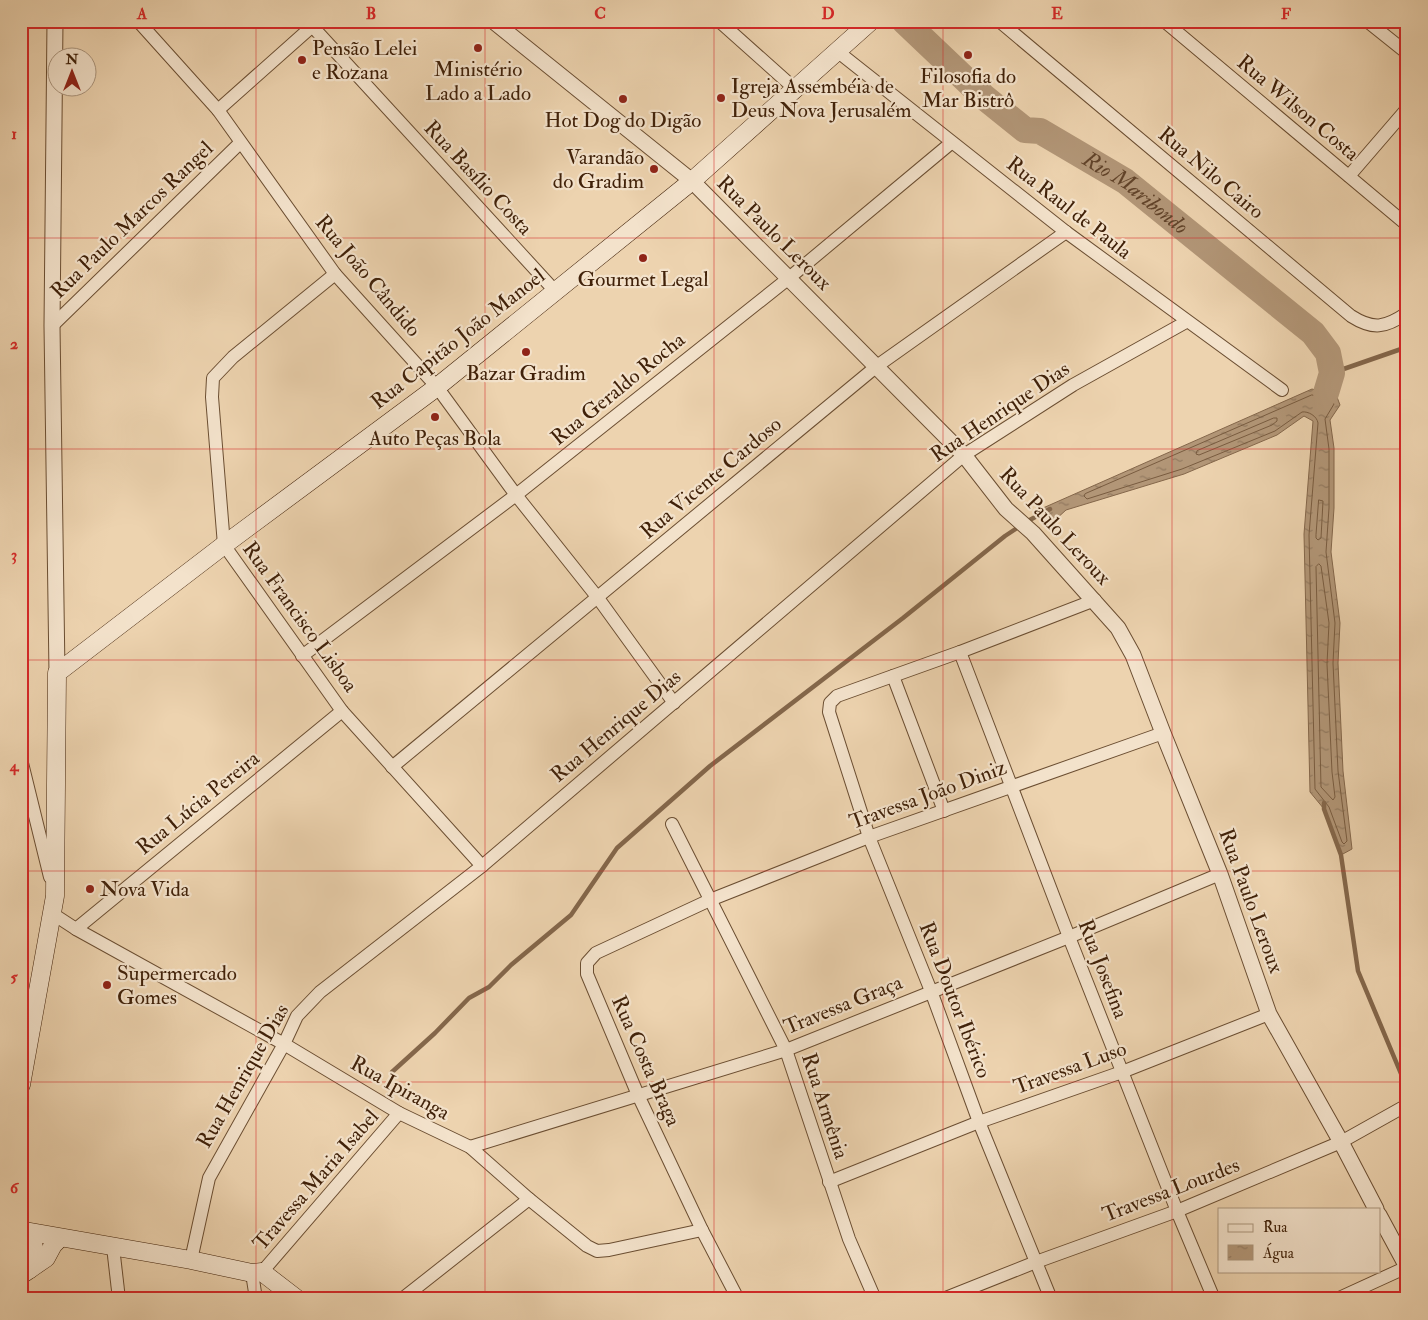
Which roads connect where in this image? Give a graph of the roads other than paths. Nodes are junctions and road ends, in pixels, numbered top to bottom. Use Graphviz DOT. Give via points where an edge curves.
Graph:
graph roads {
  1 [pos="55,21"];
  2 [pos="138,21"];
  3 [pos="493,21"];
  4 [pos="719,21"];
  5 [pos="870,21"];
  6 [pos="999,21"];
  7 [pos="1164,21"];
  8 [pos="1367,21"];
  9 [pos="314,24"];
  10 [pos="837,51"];
  11 [pos="1407,53"];
  12 [pos="794,88"];
  13 [pos="218,110"];
  14 [pos="1405,111"];
  15 [pos="240,143"];
  16 [pos="951,143"];
  17 [pos="1349,176"];
  18 [pos="692,181"];
  19 [pos="1407,225"];
  20 [pos="1066,232"];
  21 [pos="335,274"];
  22 [pos="789,278"];
  23 [pos="555,291"];
  24 [pos="1407,313"];
  25 [pos="1186,322"];
  26 [pos="52,326"];
  27 [pos="876,366"];
  28 [pos="437,387"];
  29 [pos="1282,390"];
  30 [pos="964,455"];
  31 [pos="516,495"];
  32 [pos="224,545"];
  33 [pos="598,598"];
  34 [pos="1095,600"];
  35 [pos="960,652"];
  36 [pos="302,656"];
  37 [pos="57,673"];
  38 [pos="893,676"];
  39 [pos="674,703"];
  40 [pos="342,711"];
  41 [pos="1163,733"];
  42 [pos="21,759"];
  43 [pos="392,767"];
  44 [pos="1012,786"];
  45 [pos="944,811"];
  46 [pos="672,824"];
  47 [pos="869,837"];
  48 [pos="482,866"];
  49 [pos="1220,874"];
  50 [pos="56,896"];
  51 [pos="710,900"];
  52 [pos="53,914"];
  53 [pos="76,928"];
  54 [pos="1069,937"];
  55 [pos="931,991"];
  56 [pos="1269,1014"];
  57 [pos="284,1044"];
  58 [pos="786,1050"];
  59 [pos="1122,1072"];
  60 [pos="21,1085"];
  61 [pos="638,1095"];
  62 [pos="1406,1106"];
  63 [pos="399,1113"];
  64 [pos="979,1122"];
  65 [pos="1341,1142"];
  66 [pos="470,1147"];
  67 [pos="829,1182"];
  68 [pos="529,1199"];
  69 [pos="1375,1208"];
  70 [pos="1178,1211"];
  71 [pos="1380,1217"];
  72 [pos="23,1230"];
  73 [pos="702,1230"];
  74 [pos="60,1238"];
  75 [pos="113,1247"];
  76 [pos="191,1260"];
  77 [pos="1036,1262"];
  78 [pos="1407,1267"];
  79 [pos="26,1272"];
  80 [pos="257,1273"];
  81 [pos="21,1291"];
  82 [pos="23,1299"];
  83 [pos="119,1299"];
  84 [pos="256,1299"];
  85 [pos="297,1299"];
  86 [pos="402,1299"];
  87 [pos="738,1299"];
  88 [pos="875,1299"];
  89 [pos="943,1299"];
  90 [pos="1050,1299"];
  91 [pos="1214,1299"];
  92 [pos="1336,1299"];
  1 -- 26 [label="street"];
  2 -- 13 [label="street, Rua João Cândido"];
  3 -- 18 [label="street, Rua Paulo Leroux"];
  4 -- 12 [label="street"];
  5 -- 10 [label="main road, Rua Capitão João Manoel"];
  6 -- 24 [label="street, Rua Nilo Cairo" via="1351,316 1363,324 1375,326 1387,324"];
  7 -- 17 [label="street, Rua Wilson Costa"];
  8 -- 11 [label="street"];
  9 -- 13 [label="street"];
  9 -- 23 [label="street, Rua Basílio Costa"];
  10 -- 12 [label="main road, Rua Capitão João Manoel"];
  10 -- 16 [label="street, Rua Raul de Paula"];
  12 -- 18 [label="main road, Rua Capitão João Manoel"];
  13 -- 15 [label="street, Rua João Cândido"];
  14 -- 17 [label="street"];
  15 -- 21 [label="street, Rua João Cândido"];
  15 -- 26 [label="street, Rua Paulo Marcos Rangel"];
  16 -- 20 [label="street, Rua Raul de Paula"];
  16 -- 22 [label="street, Rua Geraldo Rocha"];
  17 -- 19 [label="street, Rua Wilson Costa"];
  18 -- 22 [label="street, Rua Paulo Leroux"];
  18 -- 23 [label="main road, Rua Capitão João Manoel"];
  20 -- 25 [label="street, Rua Raul de Paula"];
  20 -- 27 [label="street, Rua Vicente Cardoso"];
  21 -- 28 [label="street, Rua João Cândido"];
  21 -- 32 [label="street, Rua Francisco Lisboa" via="233,357 213,378"];
  22 -- 27 [label="street, Rua Paulo Leroux"];
  22 -- 31 [label="street, Rua Geraldo Rocha"];
  23 -- 28 [label="main road, Rua Capitão João Manoel"];
  25 -- 29 [label="street, Rua Raul de Paula"];
  25 -- 30 [label="street, Rua Henrique Dias" via="1073,385"];
  26 -- 37 [label="street"];
  27 -- 30 [label="street, Rua Paulo Leroux"];
  27 -- 33 [label="street, Rua Vicente Cardoso"];
  28 -- 31 [label="street, Rua João Cândido"];
  28 -- 32 [label="main road, Rua Capitão João Manoel"];
  30 -- 34 [label="street, Rua Paulo Leroux" via="1006,508"];
  30 -- 39 [label="street, Rua Henrique Dias"];
  31 -- 33 [label="street, Rua João Cândido"];
  31 -- 36 [label="street, Rua Geraldo Rocha"];
  32 -- 36 [label="street, Rua Francisco Lisboa"];
  32 -- 37 [label="main road, Rua Capitão João Manoel"];
  33 -- 39 [label="street, Rua João Cândido"];
  33 -- 43 [label="street, Rua Vicente Cardoso"];
  34 -- 35 [label="street"];
  34 -- 41 [label="street, Rua Paulo Leroux" via="1118,628 1134,655"];
  35 -- 38 [label="street"];
  35 -- 44 [label="street, Rua Josefina"];
  36 -- 40 [label="street, Rua Francisco Lisboa"];
  37 -- 50 [label="main road"];
  38 -- 45 [label="street"];
  38 -- 47 [label="street, Rua Doutor Ibérico" via="837,696 830,703 829,712"];
  39 -- 48 [label="street, Rua Henrique Dias"];
  40 -- 43 [label="street, Rua Francisco Lisboa"];
  40 -- 53 [label="street, Rua Lúcia Pereira"];
  41 -- 44 [label="street, Travessa João Diniz"];
  41 -- 49 [label="street, Rua Paulo Leroux"];
  42 -- 50 [label="street"];
  43 -- 48 [label="street, Rua Francisco Lisboa"];
  44 -- 45 [label="street, Travessa João Diniz"];
  44 -- 54 [label="street, Rua Josefina"];
  45 -- 47 [label="street, Travessa João Diniz"];
  46 -- 51 [label="street, Rua Armênia"];
  47 -- 51 [label="street, Travessa João Diniz"];
  47 -- 55 [label="street, Rua Doutor Ibérico"];
  48 -- 57 [label="street, Rua Henrique Dias" via="320,992 297,1016"];
  49 -- 54 [label="street, Travessa Graça"];
  49 -- 56 [label="street, Rua Paulo Leroux"];
  50 -- 52 [label="main road"];
  51 -- 58 [label="street, Rua Armênia"];
  51 -- 61 [label="street, Rua Costa Braga" via="596,954 587,963 587,974"];
  52 -- 53 [label="street"];
  52 -- 60 [label="main road"];
  53 -- 57 [label="street, Rua Ipiranga"];
  54 -- 55 [label="street, Travessa Graça"];
  54 -- 59 [label="street, Rua Josefina"];
  55 -- 58 [label="street, Travessa Graça"];
  55 -- 64 [label="street, Rua Doutor Ibérico"];
  56 -- 59 [label="street, Travessa Luso"];
  56 -- 65 [label="street, Rua Paulo Leroux"];
  57 -- 63 [label="street, Rua Ipiranga"];
  57 -- 76 [label="street, Rua Henrique Dias" via="209,1178"];
  58 -- 61 [label="street, Travessa Graça"];
  58 -- 67 [label="street, Rua Armênia"];
  59 -- 64 [label="street, Travessa Luso"];
  59 -- 70 [label="street, Rua Josefina"];
  61 -- 66 [label="street, Travessa Graça"];
  61 -- 73 [label="street, Rua Costa Braga"];
  62 -- 65 [label="street, Travessa Lourdes"];
  63 -- 66 [label="street, Rua Ipiranga"];
  63 -- 80 [label="street, Travessa Maria Isabel"];
  64 -- 67 [label="street, Travessa Luso"];
  64 -- 77 [label="street, Rua Doutor Ibérico"];
  65 -- 69 [label="street, Rua Paulo Leroux"];
  65 -- 70 [label="street, Travessa Lourdes"];
  66 -- 68 [label="street, Rua Ipiranga"];
  67 -- 88 [label="street, Rua Armênia"];
  68 -- 73 [label="street, Rua Ipiranga" via="597,1251"];
  68 -- 86 [label="street"];
  70 -- 77 [label="street, Travessa Lourdes"];
  70 -- 91 [label="street, Rua Josefina"];
  71 -- 78 [label="street"];
  72 -- 74 [label="main road"];
  72 -- 79 [label="main road" via="33,1241 35,1250"];
  73 -- 87 [label="street, Rua Costa Braga"];
  74 -- 75 [label="main road"];
  74 -- 79 [label="main road" via="46,1258"];
  75 -- 76 [label="main road"];
  75 -- 83 [label="street"];
  76 -- 80 [label="main road"];
  77 -- 89 [label="street, Travessa Lourdes"];
  77 -- 90 [label="street, Rua Doutor Ibérico"];
  78 -- 92 [label="street"];
  80 -- 84 [label="street"];
  80 -- 85 [label="main road"];
  81 -- 82 [label="street"];
}
